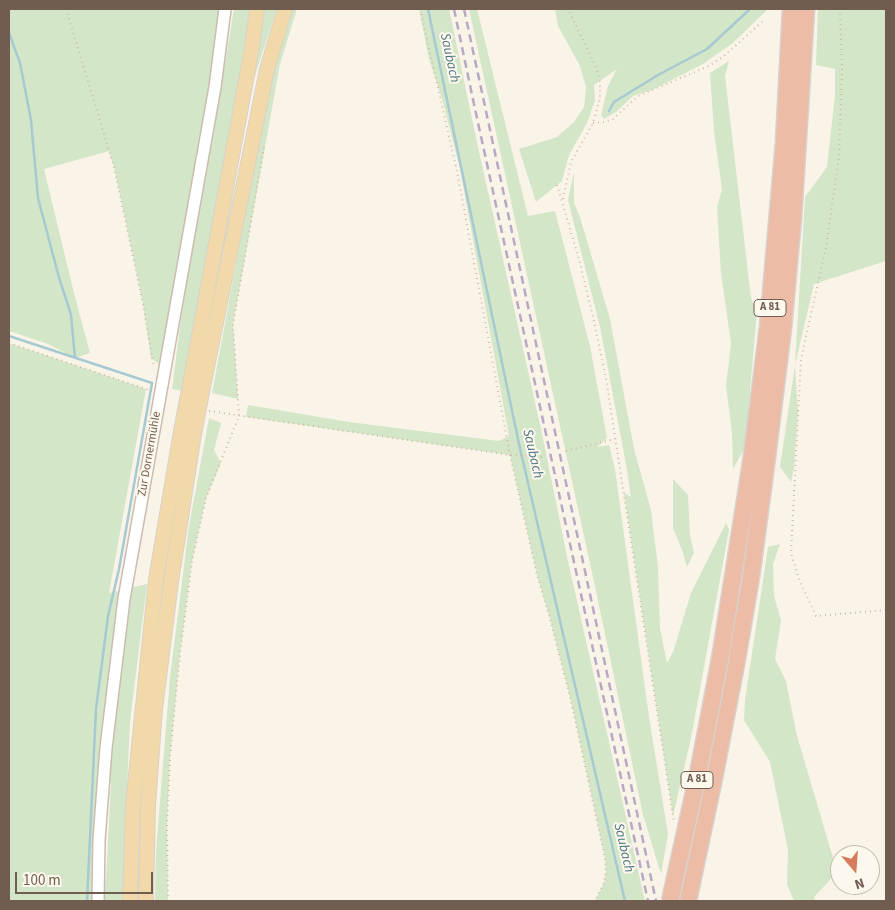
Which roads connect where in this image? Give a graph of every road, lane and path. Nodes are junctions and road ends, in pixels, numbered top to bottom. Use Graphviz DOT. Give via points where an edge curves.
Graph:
graph roads {
  1 [pos="66,9"];
  2 [pos="225,9"];
  3 [pos="257,9"];
  4 [pos="285,9"];
  5 [pos="420,9"];
  6 [pos="568,9"];
  7 [pos="790,9"];
  8 [pos="806,9"];
  9 [pos="840,9"];
  10 [pos="763,21"];
  11 [pos="593,123"];
  12 [pos="264,145"];
  13 [pos="557,185"];
  14 [pos="562,201"];
  15 [pos="9,343"];
  16 [pos="155,373"];
  17 [pos="196,386"];
  18 [pos="146,389"];
  19 [pos="219,413"];
  20 [pos="239,416"];
  21 [pos="188,432"];
  22 [pos="616,439"];
  23 [pos="566,451"];
  24 [pos="510,455"];
  25 [pos="544,457"];
  26 [pos="886,610"];
  27 [pos="674,824"];
  28 [pos="98,901"];
  29 [pos="130,901"];
  30 [pos="146,901"];
  31 [pos="168,901"];
  32 [pos="595,901"];
  33 [pos="670,901"];
  34 [pos="688,901"];
  1 -- 16 [label="path" via="114,167"];
  2 -- 28 [label="street, Zur Dornermühle" via="215,87 124,599 106,756"];
  3 -- 17 [label="main road"];
  4 -- 17 [label="main road" via="267,69"];
  5 -- 24 [label="path" via="457,171"];
  6 -- 11 [label="path" via="600,82 598,111"];
  7 -- 33 [label="highway, A 81, bridge" via="784,143 767,336 751,463 720,659"];
  8 -- 34 [label="highway, A 81" via="798,154 782,328 751,577"];
  9 -- 26 [label="path" via="839,157 826,247 801,359 791,553 816,616"];
  10 -- 11 [label="path" via="708,66 638,96 613,119"];
  11 -- 14 [label="path" via="571,162"];
  12 -- 20 [label="path" via="233,324"];
  13 -- 14 [label="path"];
  14 -- 22 [label="path" via="594,317"];
  15 -- 18 [label="path"];
  17 -- 21 [label="main road, bridge"];
  19 -- 20 [label="path"];
  20 -- 24 [label="path"];
  20 -- 31 [label="path" via="206,498 192,562 170,756"];
  21 -- 29 [label="main road" via="155,589 133,804"];
  21 -- 30 [label="main road" via="155,709"];
  22 -- 23 [label="path"];
  22 -- 27 [label="path"];
  24 -- 25 [label="path"];
  24 -- 32 [label="path" via="537,575 569,692 605,858 604,883"];
}
